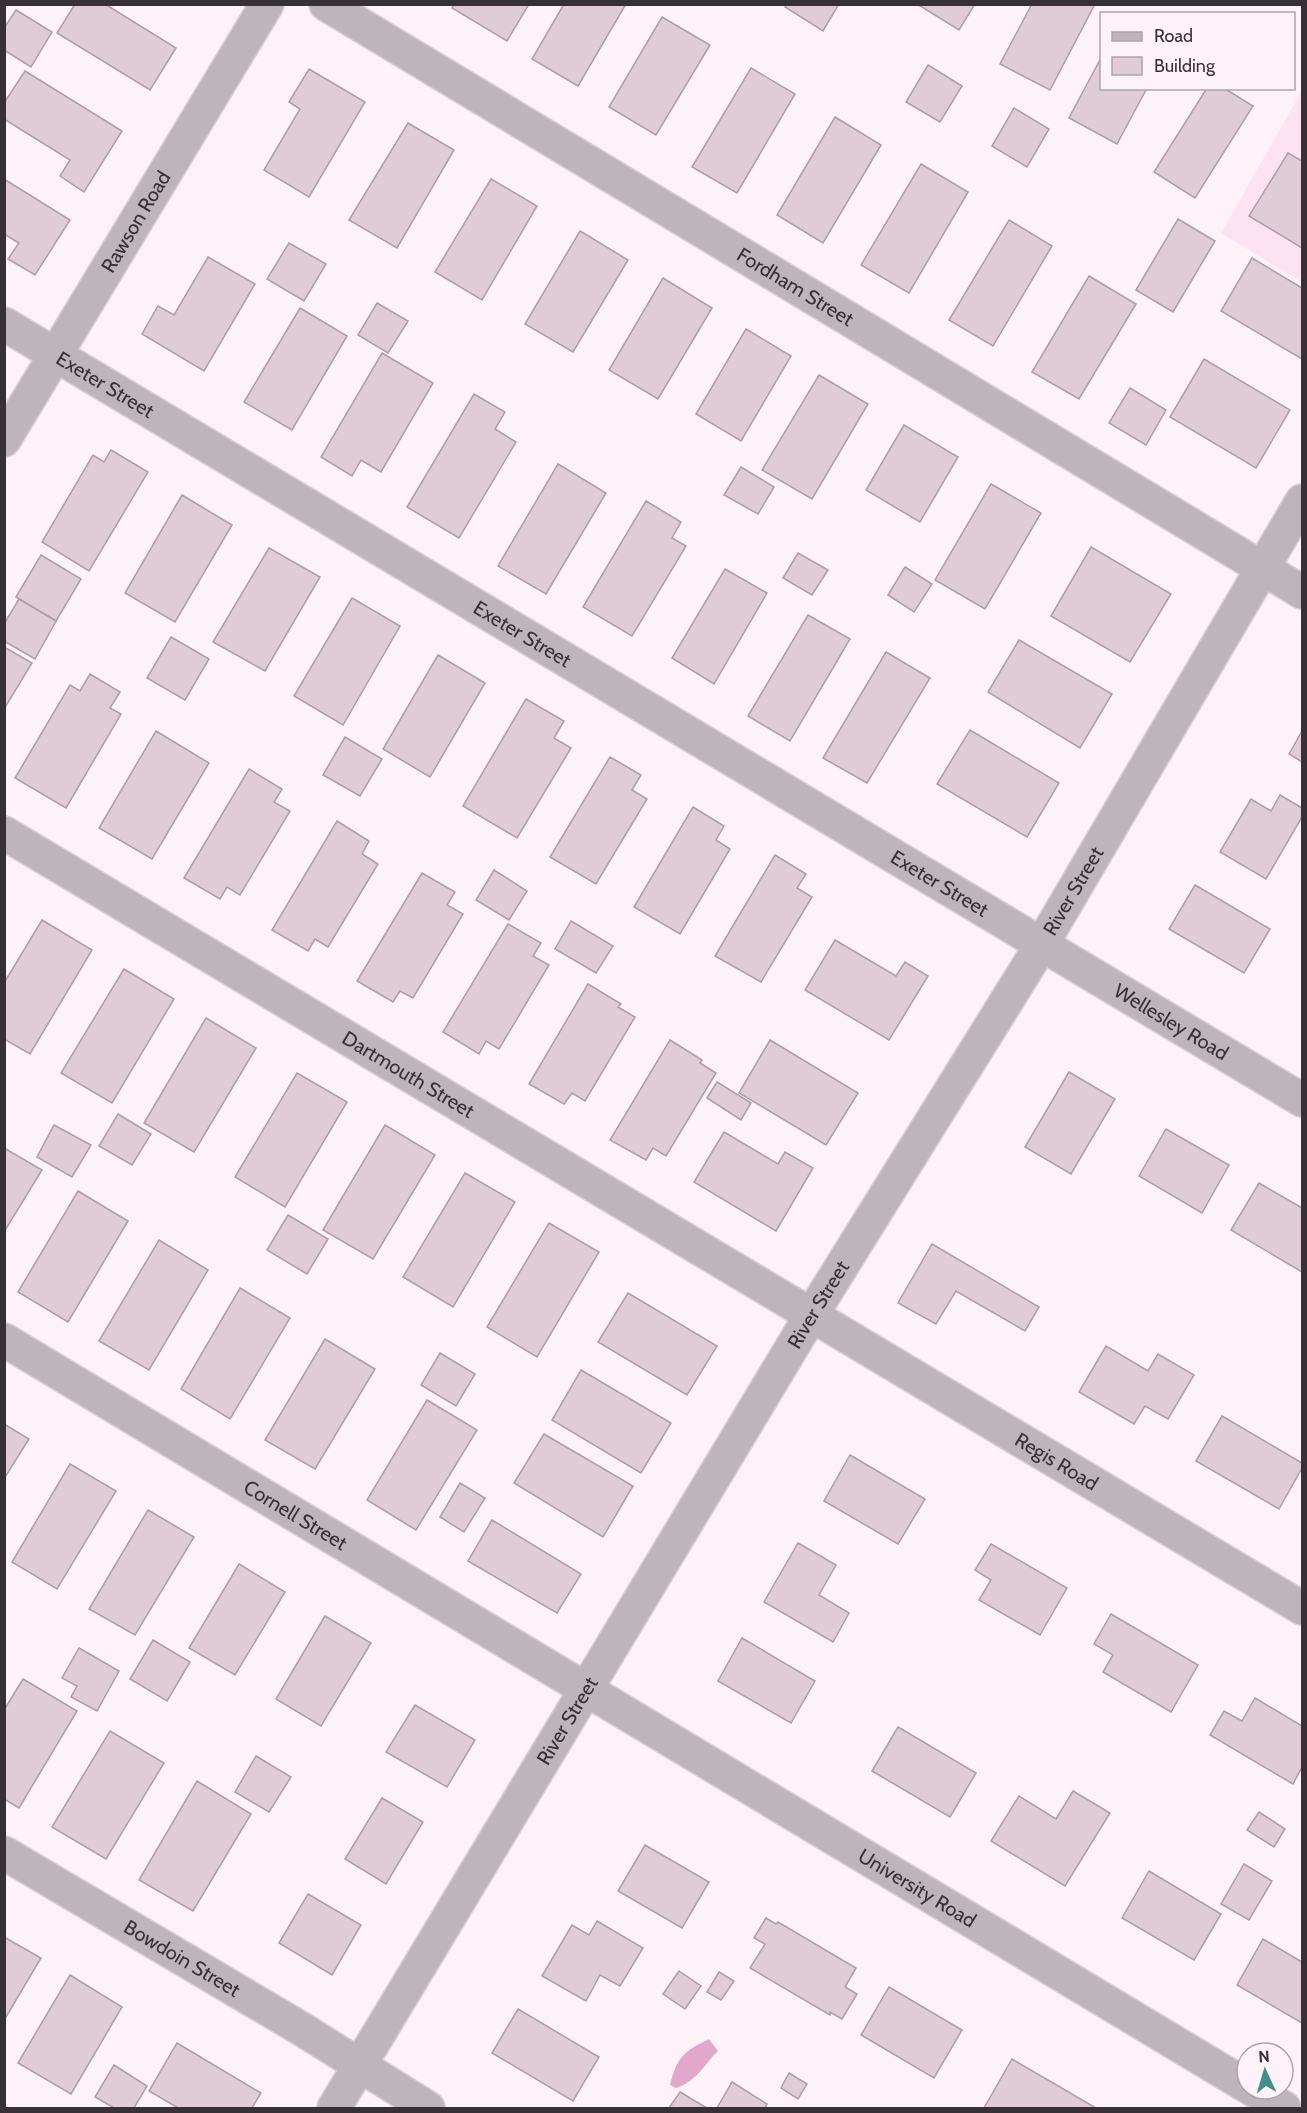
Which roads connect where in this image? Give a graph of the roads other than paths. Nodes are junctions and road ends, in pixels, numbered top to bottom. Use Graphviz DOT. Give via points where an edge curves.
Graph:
graph roads {
  1 [pos="267,4"];
  2 [pos="326,4"];
  3 [pos="4,324"];
  4 [pos="56,354"];
  5 [pos="4,440"];
  6 [pos="1302,501"];
  7 [pos="1262,568"];
  8 [pos="1302,592"];
  9 [pos="4,833"];
  10 [pos="1042,944"];
  11 [pos="1302,1100"];
  12 [pos="812,1314"];
  13 [pos="4,1340"];
  14 [pos="1302,1608"];
  15 [pos="588,1690"];
  16 [pos="4,1852"];
  17 [pos="360,2065"];
  18 [pos="1235,2079"];
  19 [pos="1271,2101"];
  20 [pos="334,2109"];
  21 [pos="428,2109"];
  22 [pos="1284,2109"];
  1 -- 4 [label="street, Rawson Road"];
  2 -- 7 [label="street, Fordham Street"];
  3 -- 4 [label="street, Exeter Street"];
  4 -- 5 [label="street, Rawson Road"];
  4 -- 10 [label="street, Exeter Street"];
  6 -- 7 [label="street, River Street"];
  7 -- 8 [label="street, Fordham Street"];
  7 -- 10 [label="street, River Street"];
  9 -- 12 [label="street, Dartmouth Street"];
  10 -- 11 [label="street, Wellesley Road"];
  10 -- 12 [label="street, River Street"];
  12 -- 14 [label="street, Regis Road"];
  12 -- 15 [label="street, River Street"];
  13 -- 15 [label="street, Cornell Street"];
  15 -- 17 [label="street, River Street"];
  15 -- 18 [label="street, University Road"];
  16 -- 17 [label="street, Bowdoin Street"];
  17 -- 20 [label="street, River Street"];
  17 -- 21 [label="street, Bowdoin Street"];
  19 -- 22 [label="street"];
}
